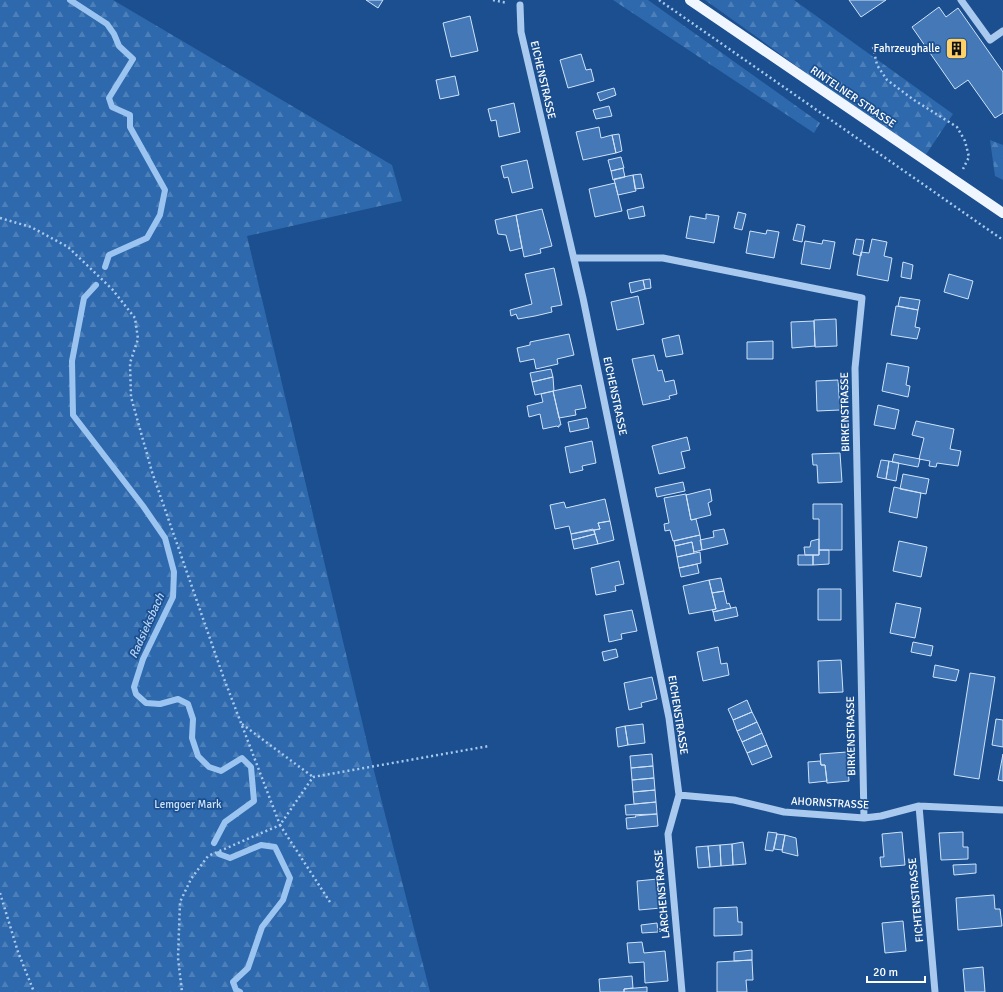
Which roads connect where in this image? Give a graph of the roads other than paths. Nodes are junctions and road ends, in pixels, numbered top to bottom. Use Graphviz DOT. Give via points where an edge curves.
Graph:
graph roads {
  1 [pos="690,0"];
  2 [pos="961,0"];
  3 [pos="520,5"];
  4 [pos="1003,31"];
  5 [pos="1003,213"];
  6 [pos="574,258"];
  7 [pos="679,795"];
  8 [pos="919,806"];
  9 [pos="1003,810"];
  10 [pos="864,818"];
  11 [pos="682,992"];
  12 [pos="934,992"];
  1 -- 5 [label="main road, RINTELNER STRASSE"];
  2 -- 4 [label="street" via="990,40"];
  3 -- 6 [label="street, EICHENSTRASSE" via="520,32"];
  6 -- 7 [label="street, EICHENSTRASSE" via="666,702"];
  6 -- 10 [label="street, BIRKENSTRASSE" via="663,258 862,298 856,368"];
  7 -- 10 [label="street, AHORNSTRASSE" via="734,800 784,812"];
  7 -- 11 [label="street, LÄRCHENSTRASSE" via="668,834"];
  8 -- 9 [label="street, AHORNSTRASSE"];
  8 -- 10 [label="street, AHORNSTRASSE"];
  8 -- 12 [label="street, FICHTENSTRASSE"];
}
